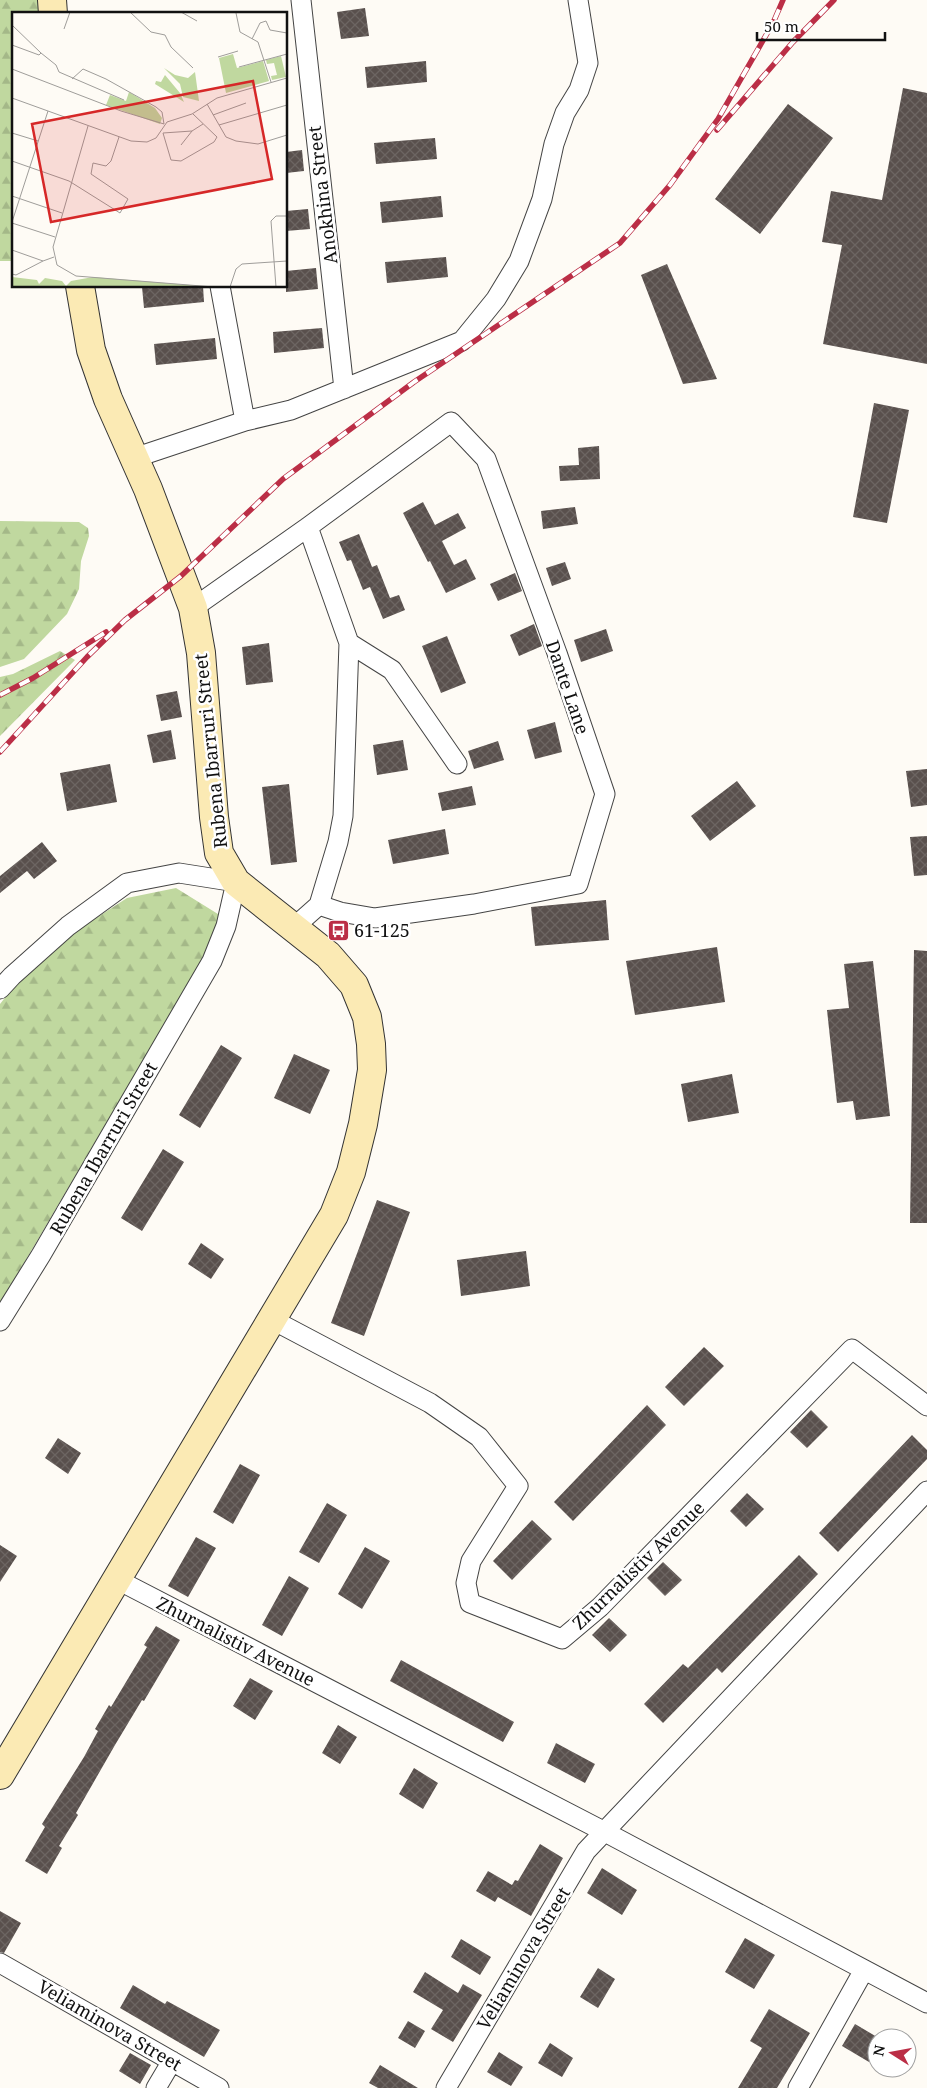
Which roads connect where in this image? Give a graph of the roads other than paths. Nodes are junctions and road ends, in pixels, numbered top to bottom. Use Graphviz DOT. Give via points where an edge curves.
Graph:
graph roads {
  1 [pos="301,0"];
  2 [pos="578,0"];
  3 [pos="80,288"];
  4 [pos="220,288"];
  5 [pos="344,389"];
  6 [pos="245,420"];
  7 [pos="134,458"];
  8 [pos="308,527"];
  9 [pos="193,608"];
  10 [pos="349,643"];
  11 [pos="457,764"];
  12 [pos="236,882"];
  13 [pos="319,905"];
  14 [pos="292,928"];
  15 [pos="0,989"];
  16 [pos="271,1319"];
  17 [pos="0,1322"];
  18 [pos="927,1406"];
  19 [pos="927,1492"];
  20 [pos="116,1579"];
  21 [pos="0,1775"];
  22 [pos="605,1832"];
  23 [pos="0,1962"];
  24 [pos="864,1970"];
  25 [pos="927,2003"];
  26 [pos="172,2061"];
  27 [pos="156,2088"];
  28 [pos="219,2088"];
  29 [pos="446,2088"];
  30 [pos="798,2088"];
  1 -- 5 [label="street, Anokhina Street"];
  2 -- 5 [label="street" via="588,63 554,144 542,199 519,261 496,299 462,341"];
  3 -- 7 [label="main road, Rubena Ibarruri Street" via="92,350 108,399"];
  4 -- 6 [label="street"];
  5 -- 6 [label="street" via="291,410"];
  6 -- 7 [label="street"];
  7 -- 9 [label="main road, Rubena Ibarruri Street"];
  8 -- 9 [label="street, Dante Lane"];
  8 -- 10 [label="street"];
  8 -- 13 [label="street, Dante Lane" via="451,422 486,459 605,794 578,884 474,904 375,918"];
  9 -- 12 [label="main road, Rubena Ibarruri Street" via="201,653 219,853"];
  10 -- 11 [label="street" via="392,670"];
  10 -- 13 [label="street" via="343,816"];
  12 -- 14 [label="main road"];
  12 -- 15 [label="street" via="178,873 127,883 68,926"];
  12 -- 17 [label="street, Rubena Ibarruri Street" via="226,926 212,961"];
  13 -- 14 [label="street"];
  14 -- 16 [label="main road" via="328,955 354,985 367,1017 372,1070 351,1172 334,1215"];
  16 -- 18 [label="street, Zhurnalistiv Avenue" via="430,1403 479,1437 518,1486 471,1561 466,1583 470,1603 562,1639 600,1607 852,1349"];
  16 -- 20 [label="main road"];
  19 -- 22 [label="street"];
  20 -- 21 [label="main road"];
  20 -- 22 [label="street, Zhurnalistiv Avenue"];
  22 -- 24 [label="street, Zhurnalistiv Avenue"];
  22 -- 29 [label="street, Veliaminova Street" via="586,1851"];
  23 -- 26 [label="street, Veliaminova Street"];
  24 -- 25 [label="street, Zhurnalistiv Avenue"];
  24 -- 30 [label="street"];
  26 -- 27 [label="street"];
  26 -- 28 [label="street, Veliaminova Street"];
}
